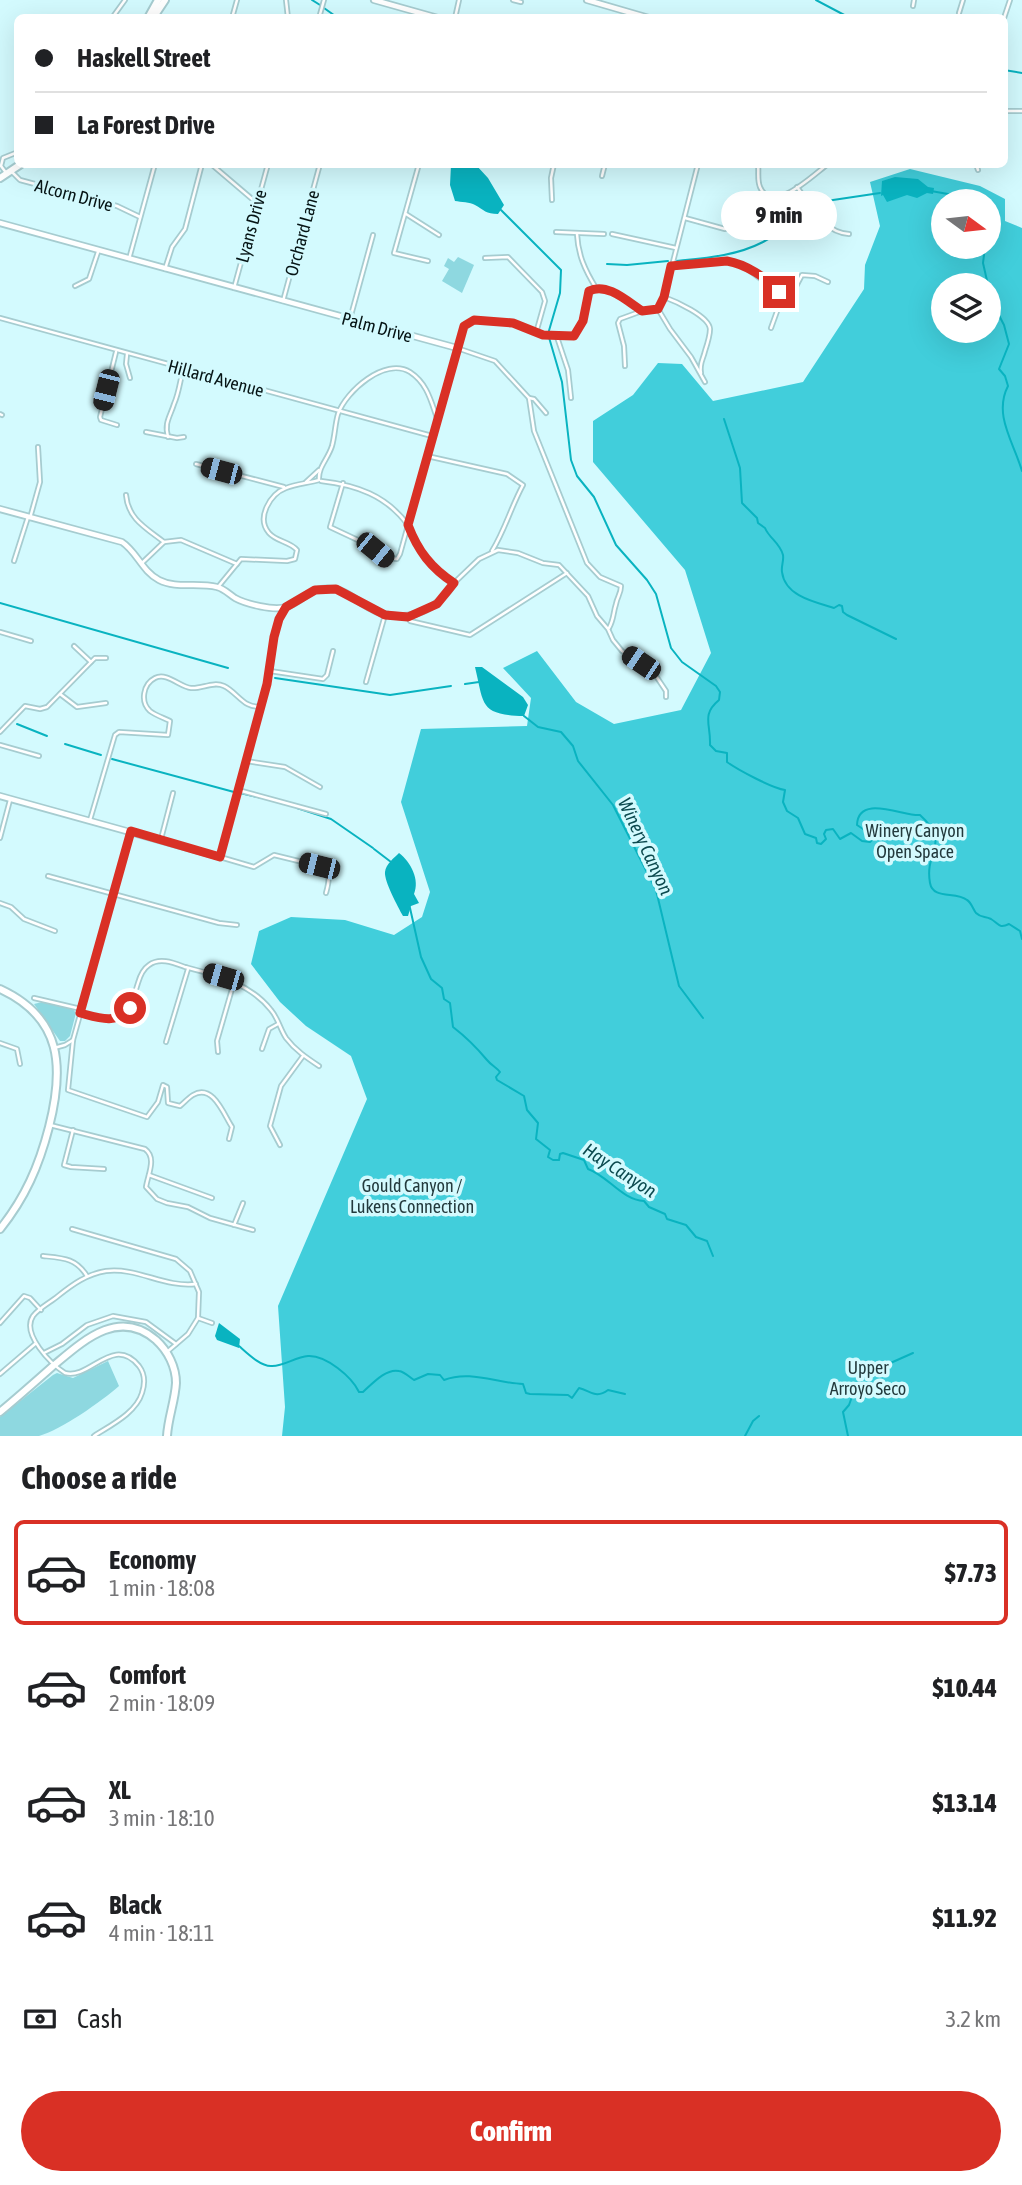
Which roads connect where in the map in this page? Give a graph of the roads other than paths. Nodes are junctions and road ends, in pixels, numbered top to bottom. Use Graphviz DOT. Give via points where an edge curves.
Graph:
graph roads {
  1 [pos="165,0"];
  2 [pos="374,0"];
  3 [pos="513,0"];
  4 [pos="587,0"];
  5 [pos="914,0"];
  6 [pos="963,0"];
  7 [pos="521,2"];
  8 [pos="913,6"];
  9 [pos="959,13"];
  10 [pos="153,14"];
  11 [pos="424,14"];
  12 [pos="635,14"];
  13 [pos="14,154"];
  14 [pos="154,168"];
  15 [pos="201,168"];
  16 [pos="216,168"];
  17 [pos="267,168"];
  18 [pos="319,168"];
  19 [pos="418,168"];
  20 [pos="553,168"];
  21 [pos="604,168"];
  22 [pos="697,168"];
  23 [pos="758,168"];
  24 [pos="823,168"];
  25 [pos="6,174"];
  26 [pos="602,176"];
  27 [pos="797,187"];
  28 [pos="552,200"];
  29 [pos="258,204"];
  30 [pos="406,214"];
  31 [pos="140,217"];
  32 [pos="684,218"];
  33 [pos="0,223"];
  34 [pos="725,229"];
  35 [pos="556,232"];
  36 [pos="439,234"];
  37 [pos="577,234"];
  38 [pos="604,234"];
  39 [pos="612,234"];
  40 [pos="849,234"];
  41 [pos="373,235"];
  42 [pos="676,248"];
  43 [pos="99,250"];
  44 [pos="485,258"];
  45 [pos="129,259"];
  46 [pos="428,261"];
  47 [pos="671,266"];
  48 [pos="165,269"];
  49 [pos="828,282"];
  50 [pos="75,286"];
  51 [pos="234,288"];
  52 [pos="596,288"];
  53 [pos="664,297"];
  54 [pos="780,298"];
  55 [pos="283,301"];
  56 [pos="658,309"];
  57 [pos="642,311"];
  58 [pos="0,318"];
  59 [pos="350,319"];
  60 [pos="771,328"];
  61 [pos="536,333"];
  62 [pos="555,337"];
  63 [pos="457,348"];
  64 [pos="116,351"];
  65 [pos="127,354"];
  66 [pos="625,366"];
  67 [pos="184,369"];
  68 [pos="701,373"];
  69 [pos="130,377"];
  70 [pos="705,382"];
  71 [pos="529,398"];
  72 [pos="571,398"];
  73 [pos="339,412"];
  74 [pos="546,413"];
  75 [pos="437,420"];
  76 [pos="117,425"];
  77 [pos="146,432"];
  78 [pos="433,436"];
  79 [pos="169,437"];
  80 [pos="184,437"];
  81 [pos="38,447"];
  82 [pos="427,456"];
  83 [pos="196,464"];
  84 [pos="319,470"];
  85 [pos="319,480"];
  86 [pos="343,483"];
  87 [pos="303,485"];
  88 [pos="286,488"];
  89 [pos="126,495"];
  90 [pos="0,509"];
  91 [pos="29,518"];
  92 [pos="408,525"];
  93 [pos="164,542"];
  94 [pos="492,551"];
  95 [pos="14,561"];
  96 [pos="141,564"];
  97 [pos="237,564"];
  98 [pos="567,573"];
  99 [pos="454,583"];
  100 [pos="218,587"];
  101 [pos="286,607"];
  102 [pos="385,615"];
  103 [pos="408,617"];
  104 [pos="608,629"];
  105 [pos="0,632"];
  106 [pos="31,641"];
  107 [pos="74,646"];
  108 [pos="333,651"];
  109 [pos="106,658"];
  110 [pos="90,662"];
  111 [pos="270,671"];
  112 [pos="366,682"];
  113 [pos="60,694"];
  114 [pos="666,696"];
  115 [pos="106,703"];
  116 [pos="261,706"];
  117 [pos="0,732"];
  118 [pos="0,745"];
  119 [pos="39,756"];
  120 [pos="246,761"];
  121 [pos="320,788"];
  122 [pos="238,790"];
  123 [pos="173,793"];
  124 [pos="0,796"];
  125 [pos="11,799"];
  126 [pos="326,814"];
  127 [pos="90,820"];
  128 [pos="131,831"];
  129 [pos="0,838"];
  130 [pos="160,839"];
  131 [pos="220,857"];
  132 [pos="48,876"];
  133 [pos="326,893"];
  134 [pos="113,894"];
  135 [pos="0,903"];
  136 [pos="237,925"];
  137 [pos="55,932"];
  138 [pos="189,968"];
  139 [pos="234,982"];
  140 [pos="0,989"];
  141 [pos="34,998"];
  142 [pos="81,1011"];
  143 [pos="279,1024"];
  144 [pos="73,1040"];
  145 [pos="166,1042"];
  146 [pos="0,1043"];
  147 [pos="54,1048"];
  148 [pos="262,1049"];
  149 [pos="218,1052"];
  150 [pos="303,1056"];
  151 [pos="20,1064"];
  152 [pos="319,1066"];
  153 [pos="50,1125"];
  154 [pos="73,1130"];
  155 [pos="229,1139"];
  156 [pos="280,1145"];
  157 [pos="104,1169"];
  158 [pos="149,1175"];
  159 [pos="212,1198"];
  160 [pos="243,1203"];
  161 [pos="234,1225"];
  162 [pos="0,1229"];
  163 [pos="72,1229"];
  164 [pos="253,1230"];
  165 [pos="43,1256"];
  166 [pos="87,1276"];
  167 [pos="196,1284"];
  168 [pos="41,1310"];
  169 [pos="198,1318"];
  170 [pos="212,1322"];
  171 [pos="0,1323"];
  172 [pos="36,1343"];
  173 [pos="177,1345"];
  174 [pos="167,1352"];
  175 [pos="44,1353"];
  176 [pos="55,1365"];
  177 [pos="1,1371"];
  178 [pos="0,1410"];
  179 [pos="94,1436"];
  180 [pos="167,1436"];
  1 -- 10 [label="main road"];
  2 -- 11 [label="street"];
  3 -- 7 [label="street"];
  4 -- 12 [label="street"];
  5 -- 8 [label="street"];
  6 -- 9 [label="street"];
  13 -- 25 [label="street" via="3,158"];
  14 -- 31 [label="street"];
  15 -- 48 [label="street" via="185,229 172,247"];
  16 -- 29 [label="street"];
  17 -- 29 [label="street, Lyans Drive"];
  18 -- 55 [label="street, Orchard Lane"];
  19 -- 30 [label="street"];
  20 -- 28 [label="street"];
  21 -- 26 [label="street"];
  22 -- 32 [label="street"];
  23 -- 27 [label="street" via="758,183 766,195 784,197"];
  24 -- 27 [label="street"];
  25 -- 31 [label="street, Alcorn Drive"];
  27 -- 40 [label="street" via="825,224"];
  29 -- 51 [label="street, Lyans Drive"];
  30 -- 36 [label="street"];
  30 -- 46 [label="street" via="394,253"];
  31 -- 45 [label="street"];
  32 -- 34 [label="street"];
  32 -- 42 [label="street"];
  33 -- 43 [label="street, Palm Drive"];
  35 -- 37 [label="street"];
  37 -- 38 [label="street"];
  37 -- 52 [label="street" via="584,269"];
  39 -- 42 [label="street"];
  41 -- 59 [label="street"];
  42 -- 47 [label="street"];
  43 -- 45 [label="street, Palm Drive"];
  43 -- 50 [label="street" via="89,279"];
  44 -- 61 [label="street" via="508,257 542,292 545,301"];
  45 -- 48 [label="street, Palm Drive"];
  47 -- 53 [label="street"];
  47 -- 54 [label="street" via="734,262 776,288"];
  48 -- 51 [label="street, Palm Drive"];
  49 -- 54 [label="street" via="802,275 792,294"];
  51 -- 55 [label="street, Palm Drive"];
  52 -- 57 [label="street" via="605,288"];
  52 -- 62 [label="street" via="589,291 580,330 574,336"];
  53 -- 56 [label="street"];
  53 -- 68 [label="street" via="708,323"];
  54 -- 60 [label="street"];
  55 -- 59 [label="street, Palm Drive"];
  56 -- 57 [label="street"];
  56 -- 68 [label="street"];
  57 -- 66 [label="street" via="618,323"];
  58 -- 64 [label="street, Hillard Avenue"];
  59 -- 63 [label="street, Palm Drive"];
  61 -- 62 [label="street"];
  61 -- 63 [label="street" via="516,323 474,320 464,326"];
  62 -- 72 [label="street" via="568,370"];
  63 -- 71 [label="street, Palm Drive" via="495,361"];
  63 -- 75 [label="street"];
  64 -- 65 [label="street, Hillard Avenue"];
  64 -- 76 [label="street" via="100,417"];
  65 -- 67 [label="street, Hillard Avenue"];
  65 -- 69 [label="street"];
  67 -- 73 [label="street, Hillard Avenue"];
  67 -- 79 [label="street" via="167,420"];
  68 -- 70 [label="street"];
  71 -- 74 [label="street, Palm Drive"];
  71 -- 104 [label="street" via="534,431 587,563 600,577 621,586"];
  73 -- 75 [label="street" via="356,386 393,367 410,372 426,389"];
  73 -- 78 [label="street, Hillard Avenue"];
  73 -- 84 [label="street" via="331,448"];
  75 -- 78 [label="street"];
  77 -- 79 [label="street"];
  78 -- 82 [label="street"];
  79 -- 80 [label="street"];
  81 -- 91 [label="street" via="40,482"];
  82 -- 92 [label="street"];
  82 -- 94 [label="street" via="508,474 523,485"];
  83 -- 88 [label="street"];
  84 -- 85 [label="street"];
  84 -- 87 [label="street"];
  85 -- 86 [label="street"];
  85 -- 87 [label="street"];
  86 -- 92 [label="street" via="376,495"];
  86 -- 92 [label="street" via="330,527 397,559"];
  87 -- 88 [label="street"];
  88 -- 97 [label="street" via="270,502 263,519 272,536 296,548 295,559 244,559"];
  89 -- 93 [label="street" via="133,517"];
  90 -- 91 [label="street"];
  91 -- 95 [label="street"];
  91 -- 96 [label="street" via="122,542"];
  92 -- 99 [label="street" via="419,551"];
  93 -- 96 [label="street"];
  93 -- 97 [label="street" via="181,540"];
  94 -- 98 [label="street" via="555,564"];
  94 -- 99 [label="street"];
  96 -- 100 [label="street" via="163,582"];
  97 -- 100 [label="street"];
  98 -- 103 [label="street" via="470,635 419,625"];
  98 -- 104 [label="street"];
  99 -- 103 [label="street" via="437,604"];
  100 -- 101 [label="street" via="254,605"];
  101 -- 102 [label="street" via="315,590 336,589"];
  101 -- 111 [label="street" via="274,637"];
  102 -- 103 [label="street"];
  102 -- 112 [label="street"];
  104 -- 114 [label="street" via="622,651 654,673"];
  105 -- 106 [label="street"];
  107 -- 110 [label="street"];
  108 -- 111 [label="street" via="323,679"];
  109 -- 110 [label="street"];
  110 -- 113 [label="street"];
  111 -- 116 [label="street"];
  113 -- 115 [label="street" via="77,707"];
  113 -- 117 [label="street" via="45,708 25,706"];
  116 -- 120 [label="street"];
  116 -- 127 [label="street" via="249,706 223,685 192,688 154,678 144,693 145,704 170,720 168,735 115,735"];
  118 -- 119 [label="street"];
  120 -- 121 [label="street" via="285,767"];
  120 -- 122 [label="street"];
  122 -- 126 [label="street"];
  122 -- 131 [label="street"];
  123 -- 130 [label="street"];
  124 -- 125 [label="street"];
  125 -- 127 [label="street"];
  125 -- 129 [label="street"];
  127 -- 128 [label="street"];
  128 -- 130 [label="street"];
  128 -- 134 [label="street"];
  130 -- 131 [label="street"];
  131 -- 133 [label="street" via="254,867 271,856 319,866 328,872"];
  132 -- 134 [label="street"];
  134 -- 136 [label="street"];
  134 -- 142 [label="street"];
  135 -- 137 [label="street"];
  138 -- 139 [label="street"];
  138 -- 142 [label="street" via="162,961 147,966 130,1008 119,1018 108,1020"];
  138 -- 145 [label="street"];
  139 -- 143 [label="street" via="268,1006"];
  139 -- 149 [label="street"];
  140 -- 147 [label="main road" via="35,1014"];
  141 -- 142 [label="street"];
  142 -- 144 [label="street"];
  143 -- 148 [label="street" via="269,1029"];
  143 -- 150 [label="street"];
  144 -- 147 [label="street"];
  144 -- 155 [label="street" via="68,1090 147,1117 163,1085 168,1103 180,1106 191,1096 211,1096 232,1128"];
  146 -- 151 [label="street" via="17,1049"];
  147 -- 153 [label="main road" via="58,1083"];
  150 -- 152 [label="street"];
  150 -- 156 [label="street" via="277,1097 270,1126"];
  153 -- 154 [label="street"];
  153 -- 162 [label="main road" via="26,1194"];
  154 -- 157 [label="street" via="64,1165"];
  154 -- 158 [label="street" via="145,1149 152,1160"];
  158 -- 159 [label="street"];
  158 -- 161 [label="street" via="147,1190 157,1199"];
  160 -- 161 [label="street"];
  161 -- 164 [label="street"];
  163 -- 167 [label="street" via="180,1262 191,1271"];
  165 -- 166 [label="street" via="73,1260"];
  166 -- 167 [label="street" via="118,1271 178,1285"];
  166 -- 168 [label="street"];
  167 -- 169 [label="street"];
  168 -- 171 [label="street" via="24,1296"];
  168 -- 172 [label="street" via="31,1323"];
  169 -- 170 [label="street"];
  169 -- 173 [label="street"];
  172 -- 175 [label="street"];
  172 -- 177 [label="street"];
  173 -- 174 [label="street"];
  173 -- 175 [label="street" via="155,1326 113,1316 87,1325"];
  174 -- 176 [label="main road" via="143,1331 115,1327 88,1338"];
  174 -- 180 [label="main road" via="176,1382"];
  175 -- 176 [label="street"];
  176 -- 178 [label="main road"];
  176 -- 179 [label="street" via="76,1375 116,1355 140,1368 144,1382 139,1400"];
}
